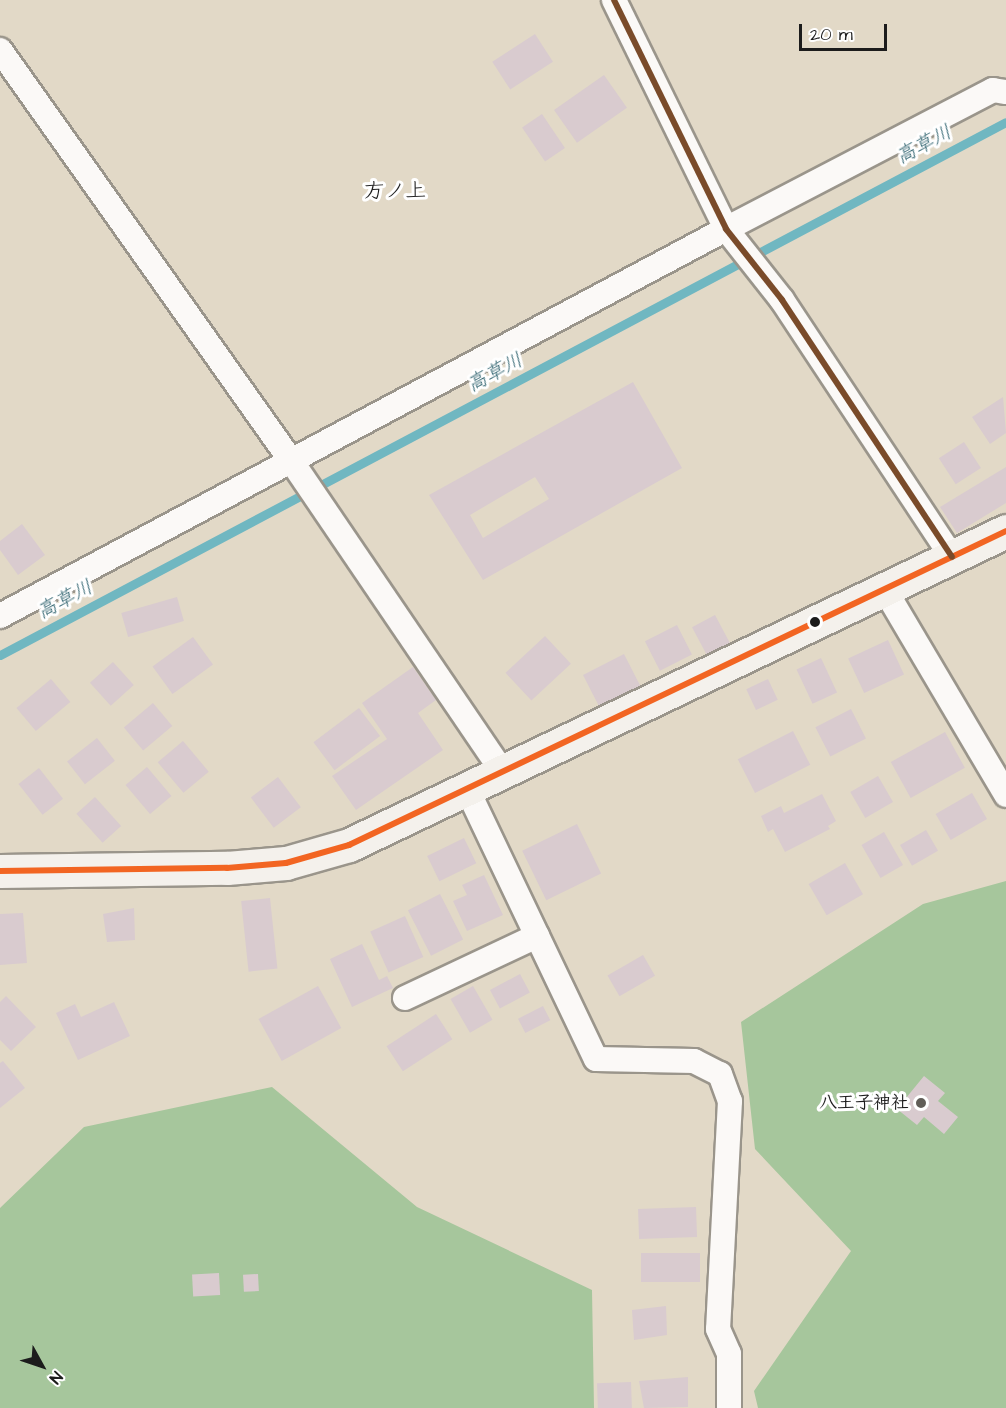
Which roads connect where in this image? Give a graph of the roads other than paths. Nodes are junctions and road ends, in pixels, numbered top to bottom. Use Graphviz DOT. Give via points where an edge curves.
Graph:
graph roads {
  1 [pos="614,0"];
  2 [pos="0,50"];
  3 [pos="1006,92"];
  4 [pos="733,238"];
  5 [pos="296,467"];
  6 [pos="1006,531"];
  7 [pos="952,557"];
  8 [pos="885,590"];
  9 [pos="0,616"];
  10 [pos="502,772"];
  11 [pos="467,789"];
  12 [pos="1006,795"];
  13 [pos="0,871"];
  14 [pos="537,936"];
  15 [pos="405,998"];
  16 [pos="729,1408"];
  1 -- 4 [label="street"];
  2 -- 5 [label="street"];
  3 -- 4 [label="street" via="993,90"];
  4 -- 5 [label="street"];
  4 -- 7 [label="street" via="782,300"];
  5 -- 9 [label="street"];
  5 -- 10 [label="street"];
  6 -- 7 [label="main road"];
  7 -- 8 [label="main road"];
  8 -- 10 [label="main road"];
  8 -- 12 [label="street"];
  10 -- 11 [label="main road"];
  11 -- 13 [label="main road" via="349,844 286,863 227,868"];
  11 -- 14 [label="street"];
  14 -- 15 [label="street"];
  14 -- 16 [label="street" via="597,1059 694,1060 720,1074 730,1101 718,1329 729,1354"];
}
